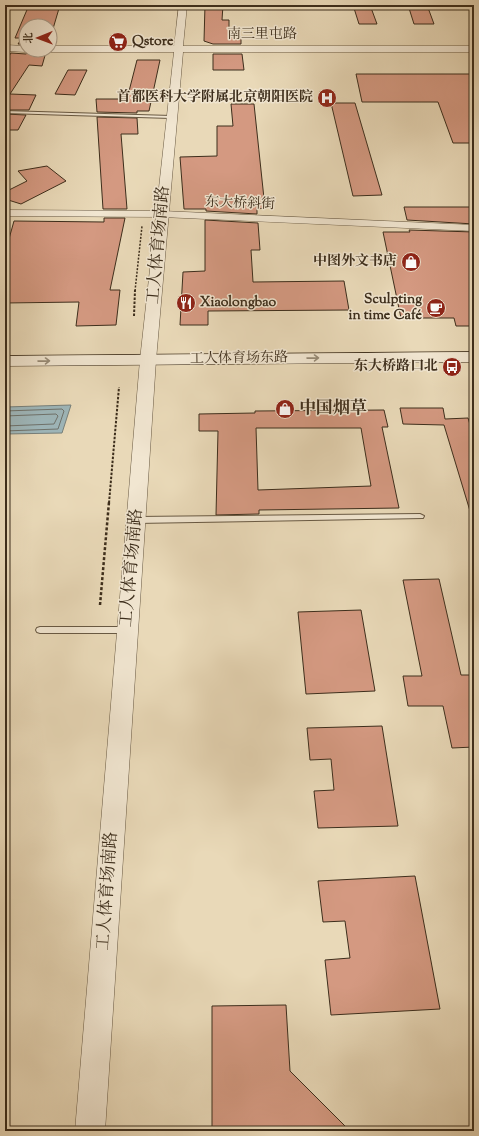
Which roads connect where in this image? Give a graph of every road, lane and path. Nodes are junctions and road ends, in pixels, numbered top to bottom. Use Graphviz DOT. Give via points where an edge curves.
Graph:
graph roads {
  1 [pos="183,5"];
  2 [pos="5,48"];
  3 [pos="474,48"];
  4 [pos="18,49"];
  5 [pos="58,49"];
  6 [pos="178,50"];
  7 [pos="5,112"];
  8 [pos="171,117"];
  9 [pos="5,213"];
  10 [pos="162,214"];
  11 [pos="474,228"];
  12 [pos="474,344"];
  13 [pos="5,348"];
  14 [pos="149,353"];
  15 [pos="474,357"];
  16 [pos="5,361"];
  17 [pos="118,386"];
  18 [pos="420,516"];
  19 [pos="136,520"];
  20 [pos="100,605"];
  21 [pos="40,630"];
  22 [pos="127,630"];
  23 [pos="90,1131"];
  1 -- 6 [label="street, 工人体育场南路"];
  2 -- 4 [label="street"];
  3 -- 6 [label="street, 南三里屯路"];
  5 -- 6 [label="street, 南三里屯路"];
  6 -- 8 [label="street, 工人体育场南路"];
  7 -- 8 [label="lane"];
  8 -- 10 [label="street, 工人体育场南路"];
  9 -- 10 [label="street, 东大桥斜街"];
  10 -- 11 [label="street, 东大桥斜街"];
  10 -- 14 [label="street, 工人体育场南路"];
  12 -- 14 [label="main road, 工人体育场东路"];
  13 -- 14 [label="main road, 工人体育场东路"];
  14 -- 15 [label="main road, 工人体育场东路, one-way"];
  16 -- 14 [label="main road, 工人体育场东路, one-way"];
  14 -- 19 [label="street, 工人体育场南路"];
  17 -- 20 [label="path"];
  18 -- 19 [label="lane"];
  19 -- 22 [label="street, 工人体育场南路"];
  21 -- 22 [label="lane"];
  22 -- 23 [label="street, 工人体育场南路"];
}
